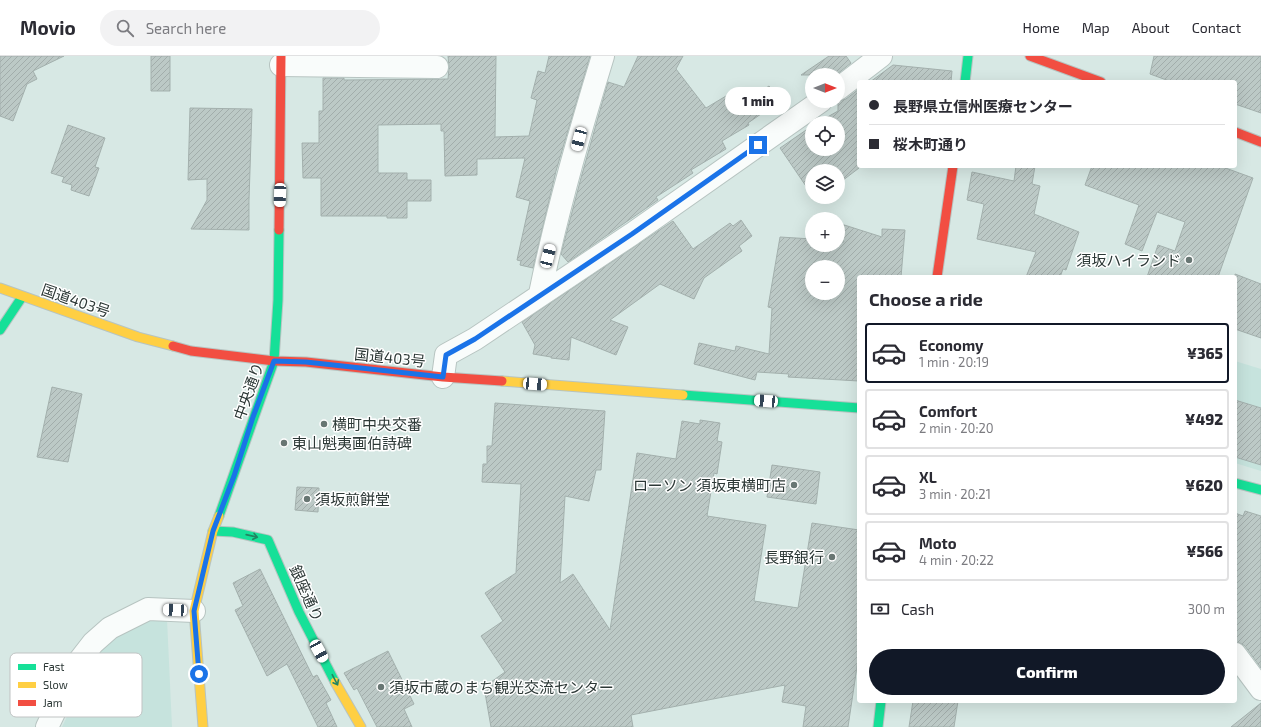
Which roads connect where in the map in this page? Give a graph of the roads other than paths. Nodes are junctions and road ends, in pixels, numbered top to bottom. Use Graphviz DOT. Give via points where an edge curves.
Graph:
graph roads {
  1 [pos="603,56"];
  2 [pos="881,56"];
  3 [pos="968,56"];
  4 [pos="1030,56"];
  5 [pos="281,61"];
  6 [pos="1059,61"];
  7 [pos="437,67"];
  8 [pos="965,80"];
  9 [pos="1097,80"];
  10 [pos="845,84"];
  11 [pos="811,108"];
  12 [pos="1237,133"];
  13 [pos="1261,142"];
  14 [pos="953,168"];
  15 [pos="937,275"];
  16 [pos="0,288"];
  17 [pos="540,294"];
  18 [pos="22,297"];
  19 [pos="0,330"];
  20 [pos="274,361"];
  21 [pos="443,377"];
  22 [pos="857,408"];
  23 [pos="1237,484"];
  24 [pos="1261,490"];
  25 [pos="213,531"];
  26 [pos="194,611"];
  27 [pos="85,653"];
  28 [pos="1237,657"];
  29 [pos="1261,689"];
  30 [pos="881,703"];
  31 [pos="53,717"];
  32 [pos="48,727"];
  33 [pos="203,727"];
  34 [pos="361,727"];
  35 [pos="878,727"];
  1 -- 17 [label="street" via="565,190"];
  2 -- 10 [label="street"];
  3 -- 8 [label="main road"];
  4 -- 6 [label="main road"];
  5 -- 7 [label="street"];
  5 -- 20 [label="main road, 中央通り" via="278,276"];
  6 -- 9 [label="main road"];
  11 -- 17 [label="street" via="632,234"];
  12 -- 13 [label="main road"];
  14 -- 15 [label="main road"];
  16 -- 18 [label="main road, 国道403号"];
  17 -- 21 [label="street" via="475,339 446,355"];
  18 -- 19 [label="main road"];
  18 -- 20 [label="main road, 国道403号" via="138,337 191,351"];
  20 -- 21 [label="main road, 国道403号" via="306,362"];
  20 -- 25 [label="main road, 中央通り"];
  21 -- 22 [label="main road, 国道403号"];
  23 -- 24 [label="main road"];
  25 -- 26 [label="main road, 中央通り"];
  25 -- 34 [label="main road, 銀座通り, one-way" via="233,532 268,540 305,626"];
  26 -- 27 [label="street" via="148,609 110,628"];
  26 -- 33 [label="main road, 中央通り"];
  28 -- 29 [label="street"];
  30 -- 35 [label="main road"];
  31 -- 32 [label="street"];
}
